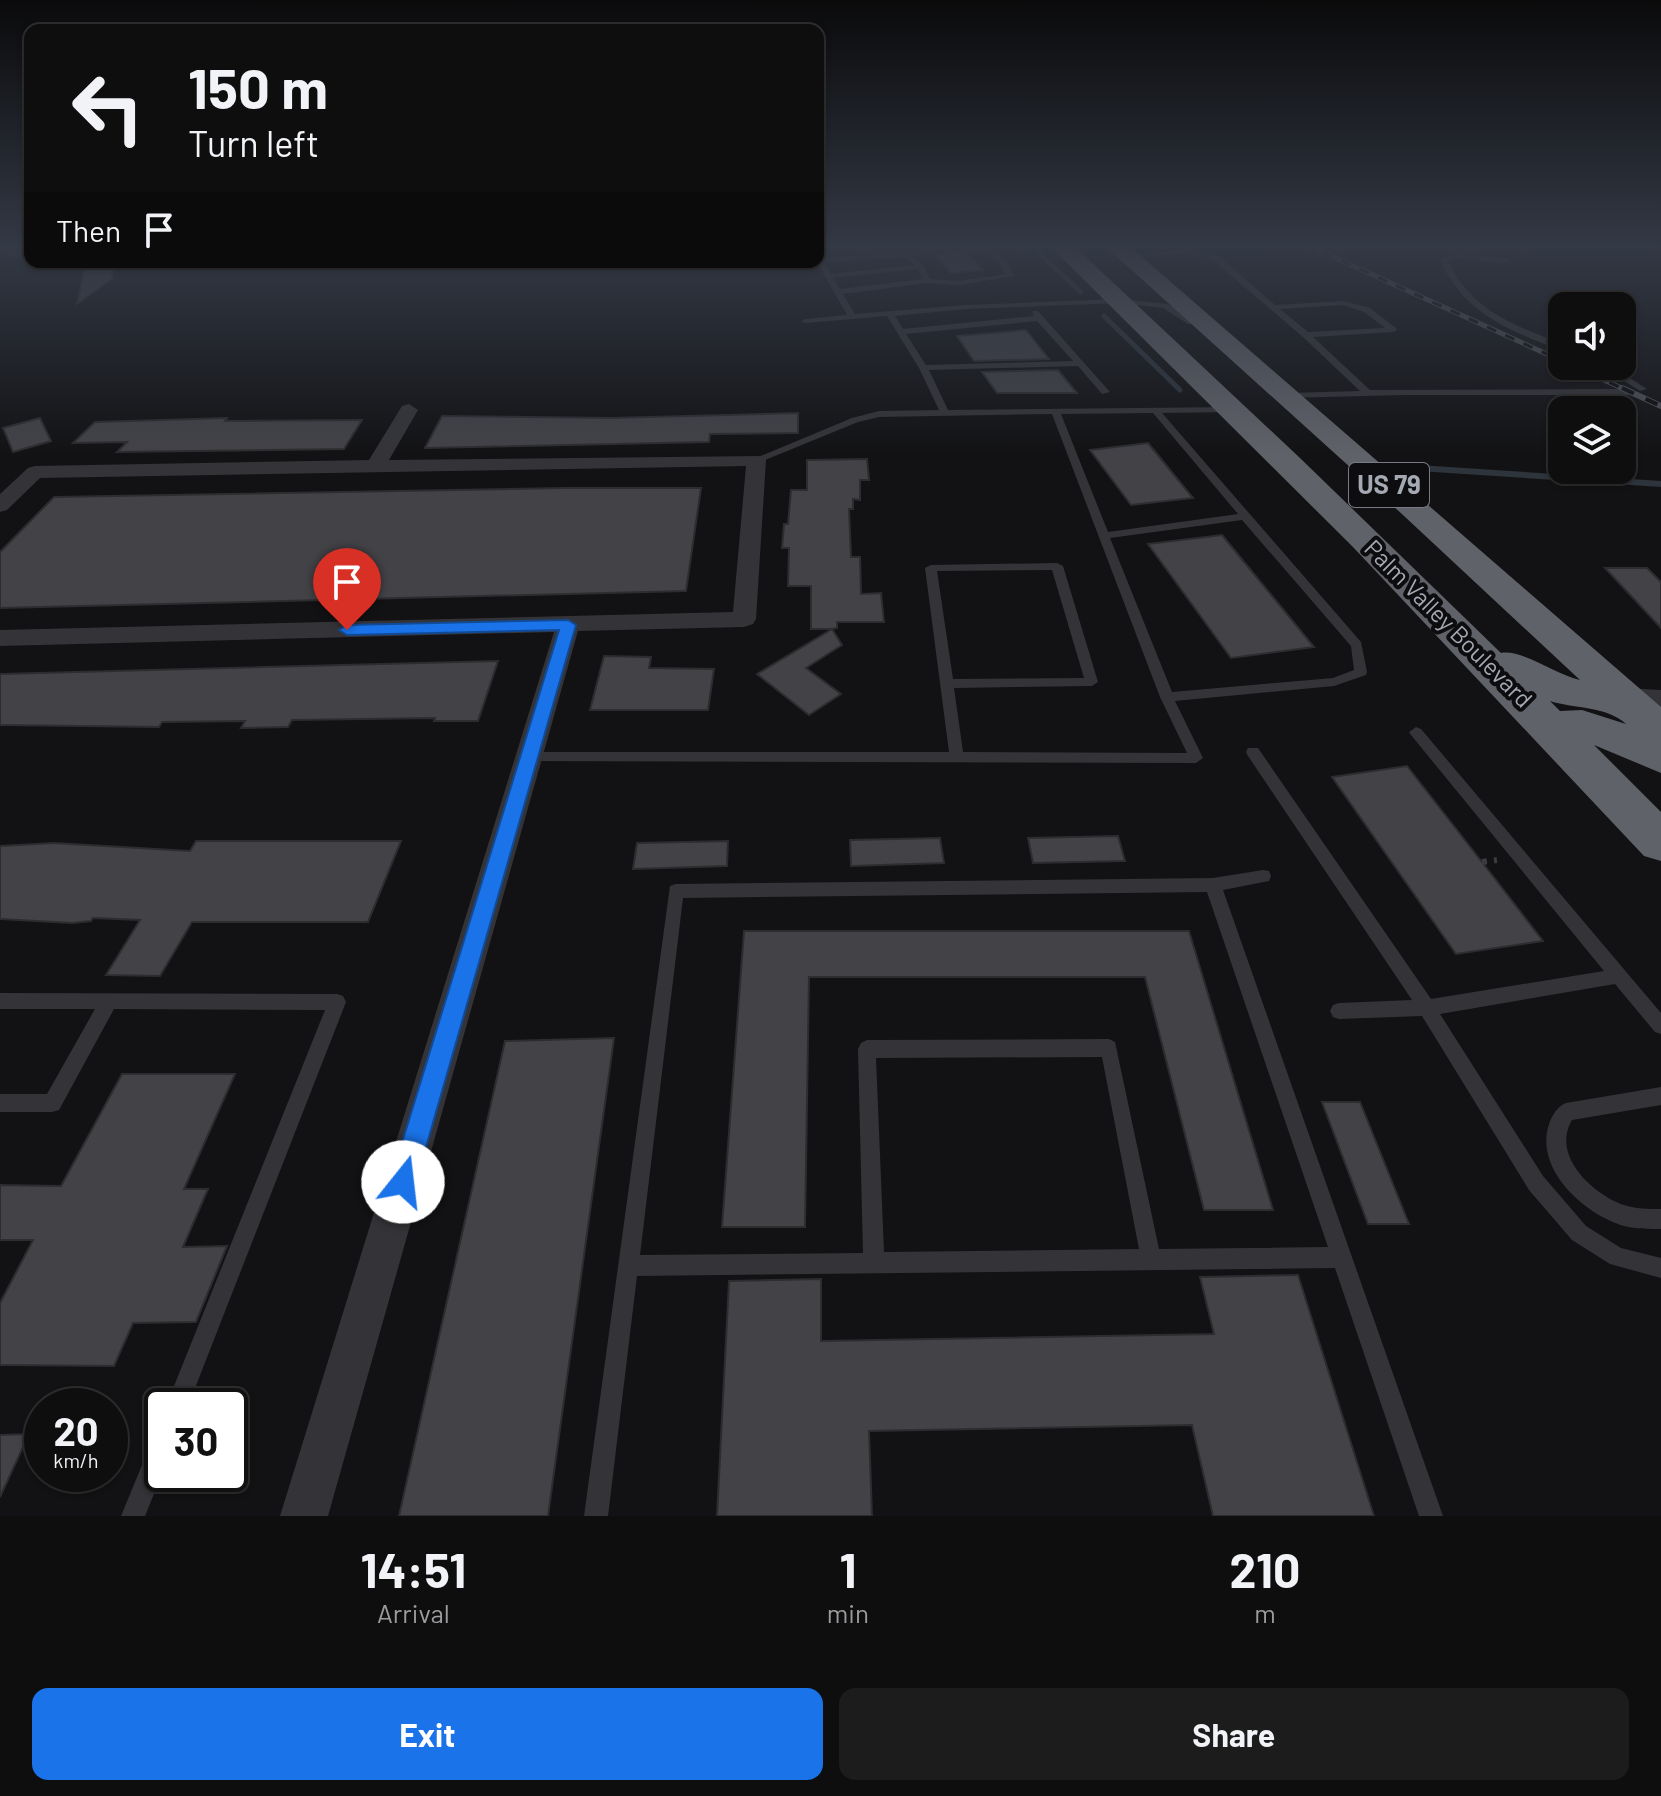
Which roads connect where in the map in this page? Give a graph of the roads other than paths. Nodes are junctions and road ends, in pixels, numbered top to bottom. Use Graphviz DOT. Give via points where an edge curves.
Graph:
graph roads {
  1 [pos="867,315"];
  2 [pos="890,315"];
  3 [pos="1036,315"];
  4 [pos="1134,315"];
  5 [pos="1184,315"];
  6 [pos="1195,315"];
  7 [pos="1282,315"];
  8 [pos="1373,315"];
  9 [pos="1495,315"];
  10 [pos="852,316"];
  11 [pos="1039,318"];
  12 [pos="805,321"];
  13 [pos="901,332"];
  14 [pos="1306,335"];
  15 [pos="1548,341"];
  16 [pos="1080,363"];
  17 [pos="923,368"];
  18 [pos="1628,380"];
  19 [pos="1643,389"];
  20 [pos="1105,392"];
  21 [pos="1630,392"];
  22 [pos="1368,393"];
  23 [pos="1289,396"];
  24 [pos="1233,409"];
  25 [pos="409,410"];
  26 [pos="1155,410"];
  27 [pos="945,413"];
  28 [pos="1056,413"];
  29 [pos="756,460"];
  30 [pos="375,467"];
  31 [pos="0,506"];
  32 [pos="1415,508"];
  33 [pos="1245,516"];
  34 [pos="1104,536"];
  35 [pos="568,625"];
  36 [pos="0,638"];
  37 [pos="1466,642"];
  38 [pos="946,684"];
  39 [pos="1167,697"];
  40 [pos="1643,698"];
  41 [pos="1550,727"];
  42 [pos="1661,731"];
  43 [pos="1416,732"];
  44 [pos="1253,752"];
  45 [pos="529,757"];
  46 [pos="957,757"];
  47 [pos="1661,757"];
  48 [pos="1661,842"];
  49 [pos="1263,876"];
  50 [pos="1213,885"];
  51 [pos="1619,976"];
  52 [pos="0,1001"];
  53 [pos="108,1003"];
  54 [pos="1427,1008"];
  55 [pos="1339,1011"];
  56 [pos="1661,1026"];
  57 [pos="1661,1096"];
  58 [pos="0,1103"];
  59 [pos="1661,1219"];
  60 [pos="1342,1257"];
  61 [pos="1151,1259"];
  62 [pos="874,1263"];
  63 [pos="629,1266"];
  64 [pos="1661,1268"];
  65 [pos="184,1388"];
  66 [pos="144,1489"];
  67 [pos="133,1516"];
  68 [pos="304,1516"];
  69 [pos="596,1516"];
  70 [pos="1431,1516"];
  1 -- 10 [label="lane"];
  2 -- 13 [label="lane"];
  3 -- 11 [label="lane"];
  4 -- 24 [label="highway, Palm Valley Boulevard / US 79"];
  5 -- 32 [label="lane" via="1370,483"];
  6 -- 23 [label="highway, US 79"];
  7 -- 14 [label="lane"];
  8 -- 14 [label="lane" via="1393,330"];
  9 -- 15 [label="lane"];
  10 -- 12 [label="lane"];
  11 -- 13 [label="lane"];
  11 -- 16 [label="lane"];
  13 -- 17 [label="lane"];
  14 -- 22 [label="lane"];
  16 -- 17 [label="lane"];
  16 -- 20 [label="lane"];
  17 -- 27 [label="lane"];
  18 -- 19 [label="lane"];
  21 -- 22 [label="lane"];
  22 -- 23 [label="lane"];
  23 -- 32 [label="highway, US 79"];
  24 -- 26 [label="lane"];
  24 -- 37 [label="highway, Palm Valley Boulevard / US 79"];
  25 -- 30 [label="street"];
  26 -- 28 [label="lane"];
  26 -- 33 [label="lane"];
  27 -- 28 [label="lane"];
  27 -- 29 [label="lane" via="879,414"];
  28 -- 34 [label="lane"];
  29 -- 30 [label="street"];
  29 -- 35 [label="street" via="744,619"];
  30 -- 31 [label="street" via="35,472"];
  32 -- 40 [label="highway, US 79"];
  33 -- 34 [label="lane"];
  33 -- 39 [label="lane" via="1357,645 1361,672 1334,682"];
  34 -- 39 [label="lane"];
  35 -- 36 [label="street"];
  35 -- 45 [label="street"];
  37 -- 40 [label="highway" via="1558,691 1587,698"];
  37 -- 41 [label="highway, Palm Valley Boulevard / US 79"];
  38 -- 38 [label="lane" via="931,568 1057,566 1092,682"];
  38 -- 46 [label="lane"];
  39 -- 46 [label="lane" via="1196,758"];
  40 -- 42 [label="highway, US 79"];
  41 -- 47 [label="highway" via="1582,725"];
  41 -- 48 [label="highway, Palm Valley Boulevard / US 79"];
  43 -- 51 [label="lane"];
  44 -- 54 [label="lane"];
  45 -- 46 [label="lane"];
  45 -- 68 [label="street"];
  49 -- 50 [label="lane"];
  50 -- 60 [label="lane"];
  50 -- 63 [label="lane" via="676,891"];
  51 -- 54 [label="lane"];
  51 -- 56 [label="lane"];
  52 -- 53 [label="lane"];
  53 -- 58 [label="lane" via="52,1103"];
  53 -- 65 [label="lane" via="337,1002"];
  54 -- 55 [label="lane"];
  54 -- 64 [label="lane" via="1536,1183 1579,1233 1617,1257"];
  57 -- 59 [label="lane" via="1566,1112 1553,1137 1576,1185 1618,1213"];
  60 -- 61 [label="lane"];
  60 -- 70 [label="lane"];
  61 -- 62 [label="lane"];
  61 -- 62 [label="lane" via="1109,1048 867,1049"];
  62 -- 63 [label="lane"];
  63 -- 69 [label="lane"];
  66 -- 67 [label="lane"];
}
